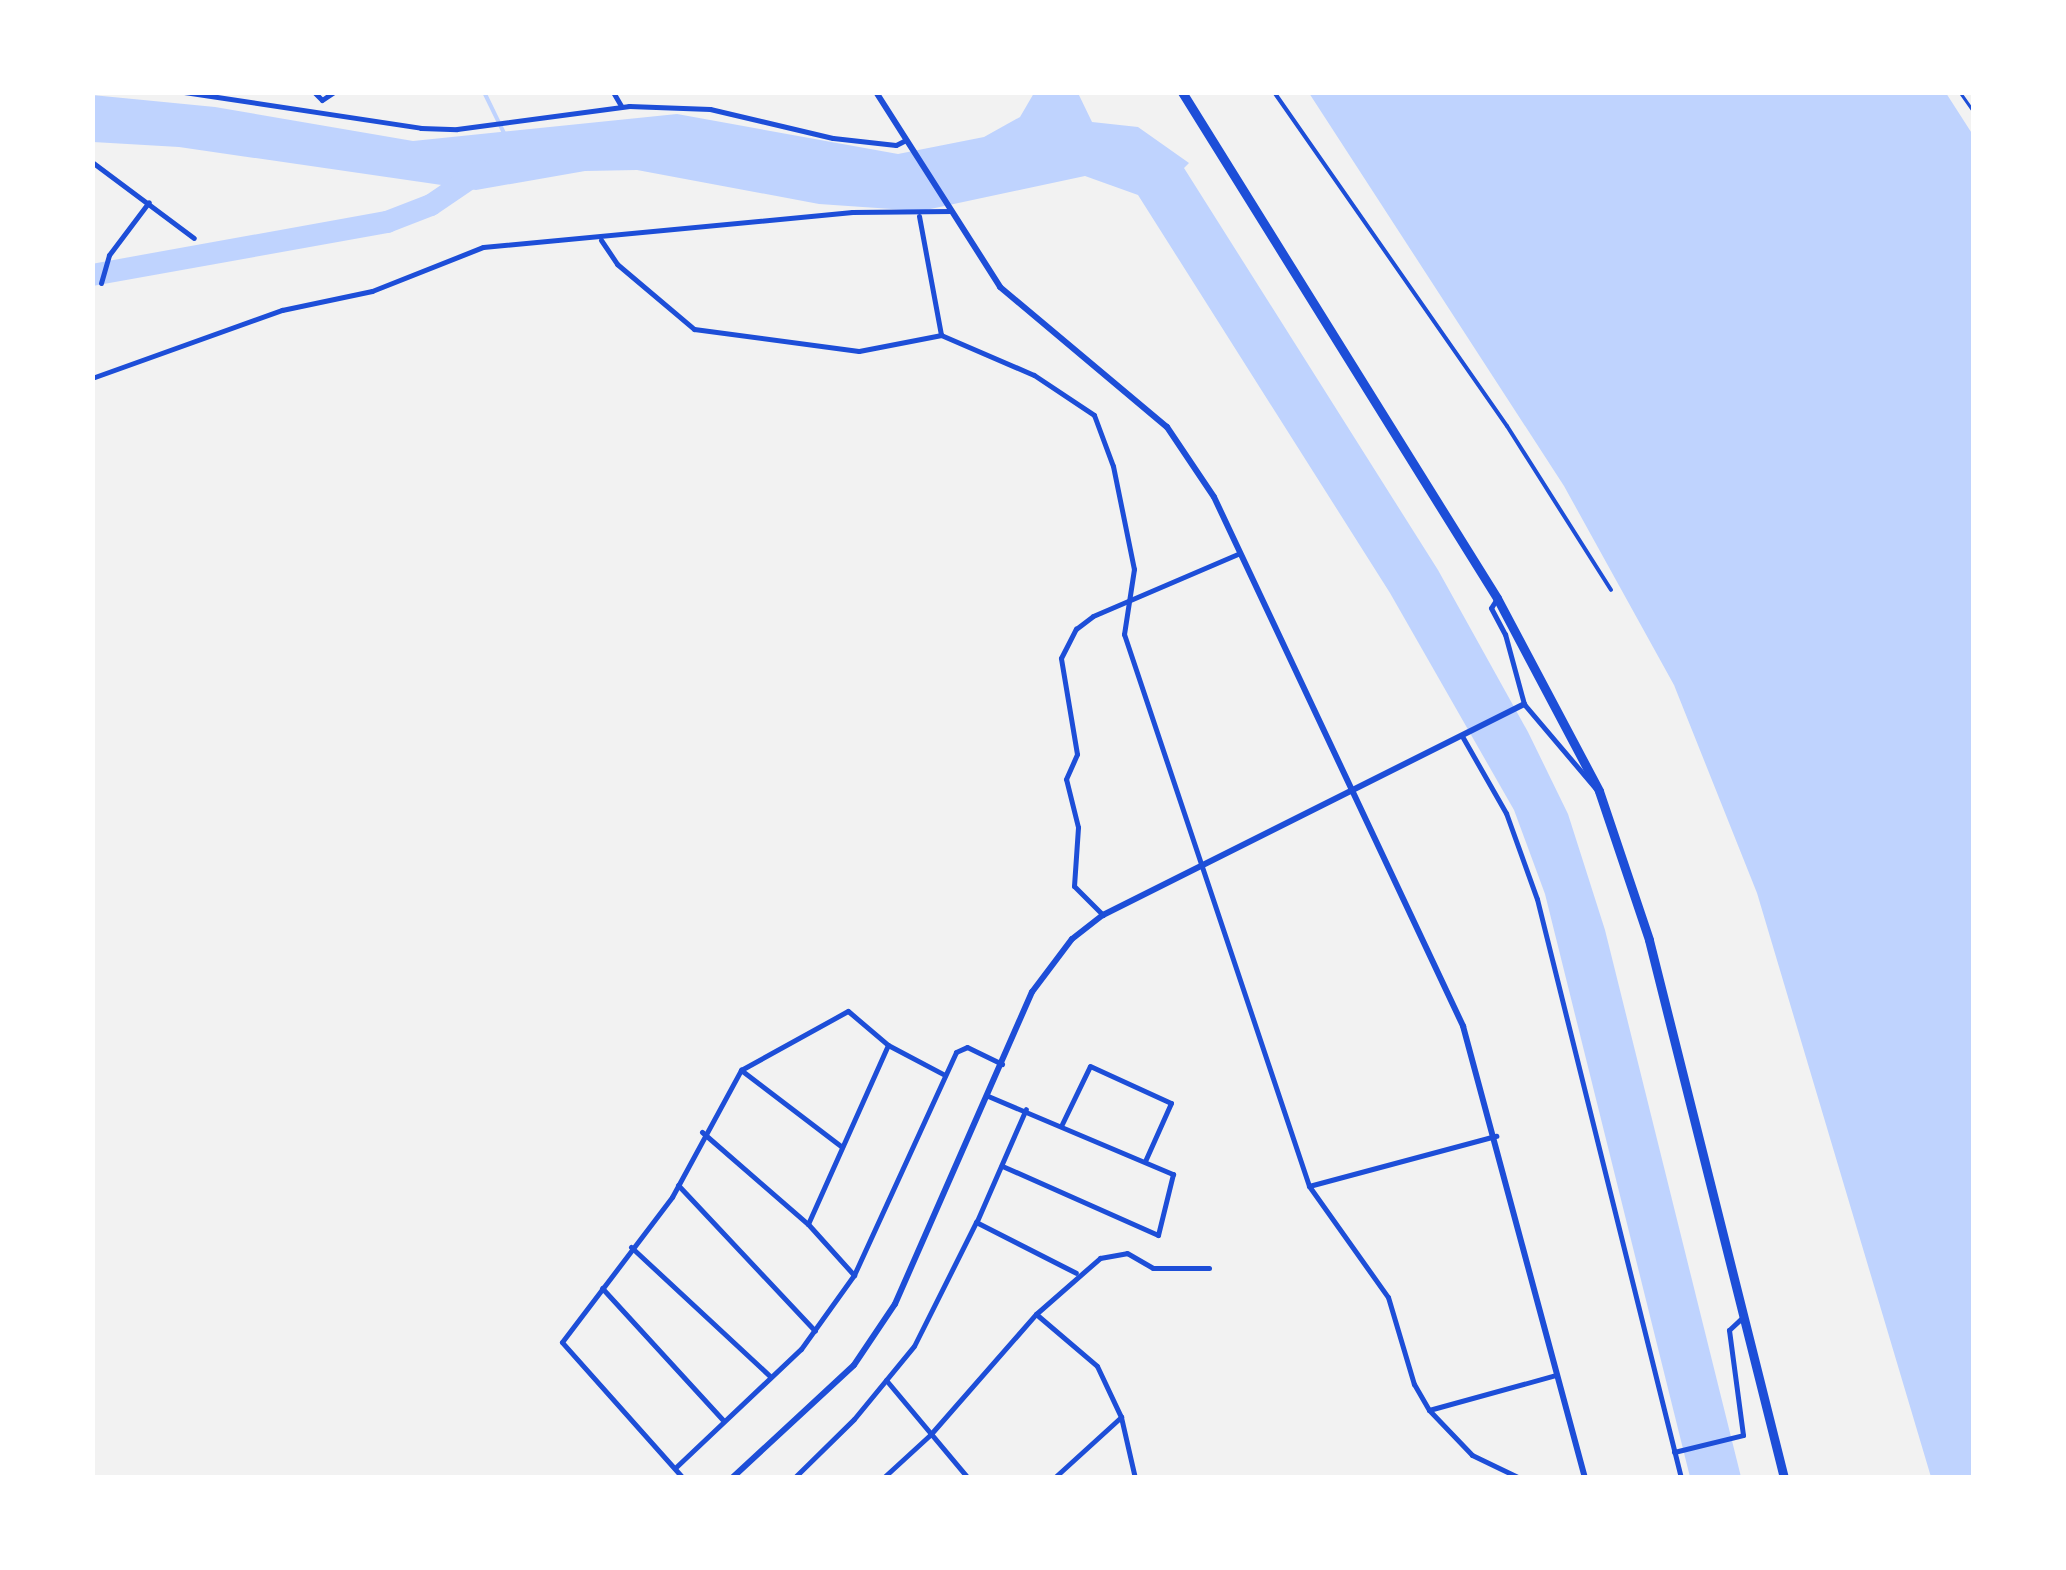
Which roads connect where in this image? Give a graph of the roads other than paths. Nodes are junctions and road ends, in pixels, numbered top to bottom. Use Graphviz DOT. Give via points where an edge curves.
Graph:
graph roads {
  1 [pos="184,92"];
  2 [pos="314,92"];
  3 [pos="334,92"];
  4 [pos="613,92"];
  5 [pos="876,92"];
  6 [pos="1182,92"];
  7 [pos="1274,92"];
  8 [pos="621,106"];
  9 [pos="907,143"];
  10 [pos="92,162"];
  11 [pos="150,202"];
  12 [pos="949,209"];
  13 [pos="919,216"];
  14 [pos="194,238"];
  15 [pos="601,240"];
  16 [pos="100,282"];
  17 [pos="941,336"];
  18 [pos="92,378"];
  19 [pos="1240,553"];
  20 [pos="1611,590"];
  21 [pos="1125,598"];
  22 [pos="1497,598"];
  23 [pos="1524,704"];
  24 [pos="1464,735"];
  25 [pos="1350,788"];
  26 [pos="1599,791"];
  27 [pos="1200,869"];
  28 [pos="1104,915"];
  29 [pos="888,1046"];
  30 [pos="1002,1064"];
  31 [pos="741,1070"];
  32 [pos="945,1075"];
  33 [pos="988,1096"];
  34 [pos="1026,1110"];
  35 [pos="1062,1125"];
  36 [pos="702,1132"];
  37 [pos="1496,1136"];
  38 [pos="842,1148"];
  39 [pos="1145,1162"];
  40 [pos="1002,1166"];
  41 [pos="678,1185"];
  42 [pos="1309,1186"];
  43 [pos="976,1222"];
  44 [pos="808,1224"];
  45 [pos="631,1247"];
  46 [pos="1209,1268"];
  47 [pos="1076,1274"];
  48 [pos="854,1275"];
  49 [pos="602,1288"];
  50 [pos="1036,1314"];
  51 [pos="1744,1316"];
  52 [pos="815,1331"];
  53 [pos="1557,1375"];
  54 [pos="770,1376"];
  55 [pos="886,1380"];
  56 [pos="1429,1410"];
  57 [pos="1121,1417"];
  58 [pos="723,1420"];
  59 [pos="930,1435"];
  60 [pos="1674,1452"];
  61 [pos="674,1468"];
  62 [pos="683,1478"];
  63 [pos="732,1478"];
  64 [pos="794,1478"];
  65 [pos="884,1478"];
  66 [pos="968,1478"];
  67 [pos="1054,1478"];
  68 [pos="1135,1478"];
  69 [pos="1520,1478"];
  70 [pos="1585,1478"];
  71 [pos="1681,1478"];
  72 [pos="1784,1478"];
  1 -- 8 [label="street" via="420,128"];
  2 -- 3 [label="street" via="322,100"];
  4 -- 8 [label="street"];
  5 -- 9 [label="street"];
  6 -- 22 [label="main road"];
  7 -- 20 [label="street"];
  8 -- 9 [label="street" via="710,109 832,138"];
  9 -- 12 [label="street"];
  10 -- 11 [label="street"];
  11 -- 14 [label="street"];
  11 -- 16 [label="street" via="108,256"];
  12 -- 13 [label="street"];
  12 -- 19 [label="street" via="1000,287 1167,428 1190,456"];
  13 -- 15 [label="street" via="852,212 656,228"];
  13 -- 17 [label="street"];
  15 -- 17 [label="street" via="616,264 694,330 722,338 860,350"];
  15 -- 18 [label="street" via="535,240 459,253 372,292 282,310"];
  17 -- 21 [label="street" via="1034,375 1094,415 1113,466 1134,569"];
  19 -- 21 [label="street"];
  19 -- 25 [label="street"];
  21 -- 27 [label="street" via="1124,634"];
  21 -- 28 [label="street" via="1076,628 1061,658 1077,754 1066,778 1078,827 1074,886"];
  22 -- 23 [label="street" via="1491,608"];
  22 -- 26 [label="main road"];
  23 -- 24 [label="street"];
  23 -- 26 [label="street" via="1582,780"];
  24 -- 25 [label="street"];
  24 -- 60 [label="street" via="1506,813 1537,900"];
  25 -- 27 [label="street"];
  25 -- 37 [label="street" via="1463,1026"];
  26 -- 51 [label="main road" via="1649,940"];
  27 -- 28 [label="street"];
  27 -- 42 [label="street"];
  28 -- 30 [label="street" via="1049,964"];
  29 -- 31 [label="street" via="848,1011"];
  29 -- 32 [label="street"];
  29 -- 38 [label="street"];
  30 -- 32 [label="street" via="967,1047 956,1052"];
  30 -- 33 [label="street"];
  31 -- 36 [label="street"];
  31 -- 38 [label="street"];
  32 -- 48 [label="street"];
  33 -- 34 [label="street"];
  33 -- 63 [label="street" via="914,1270 876,1334 826,1392"];
  34 -- 35 [label="street"];
  34 -- 40 [label="street"];
  35 -- 39 [label="street"];
  35 -- 39 [label="street" via="1090,1066 1171,1103"];
  36 -- 41 [label="street"];
  36 -- 44 [label="street"];
  37 -- 42 [label="street"];
  37 -- 53 [label="street"];
  38 -- 44 [label="street"];
  39 -- 40 [label="street" via="1173,1174 1158,1235"];
  40 -- 43 [label="street"];
  41 -- 45 [label="street"];
  41 -- 52 [label="street"];
  42 -- 56 [label="street" via="1388,1297 1414,1384"];
  43 -- 47 [label="street"];
  43 -- 55 [label="street" via="940,1303"];
  44 -- 48 [label="street"];
  45 -- 49 [label="street"];
  45 -- 54 [label="street"];
  46 -- 47 [label="street" via="1153,1268 1116,1252"];
  47 -- 50 [label="street"];
  48 -- 52 [label="street"];
  49 -- 58 [label="street"];
  49 -- 61 [label="street" via="562,1342"];
  50 -- 57 [label="street" via="1097,1366"];
  50 -- 59 [label="street"];
  51 -- 60 [label="street" via="1730,1330 1742,1434"];
  51 -- 72 [label="main road"];
  52 -- 54 [label="street"];
  53 -- 56 [label="street"];
  53 -- 70 [label="street"];
  54 -- 58 [label="street"];
  55 -- 59 [label="street"];
  55 -- 64 [label="street"];
  56 -- 69 [label="street" via="1472,1456"];
  57 -- 67 [label="street"];
  57 -- 68 [label="street"];
  58 -- 61 [label="street"];
  59 -- 65 [label="street"];
  59 -- 66 [label="street"];
  60 -- 71 [label="street"];
  61 -- 62 [label="street"];
}
